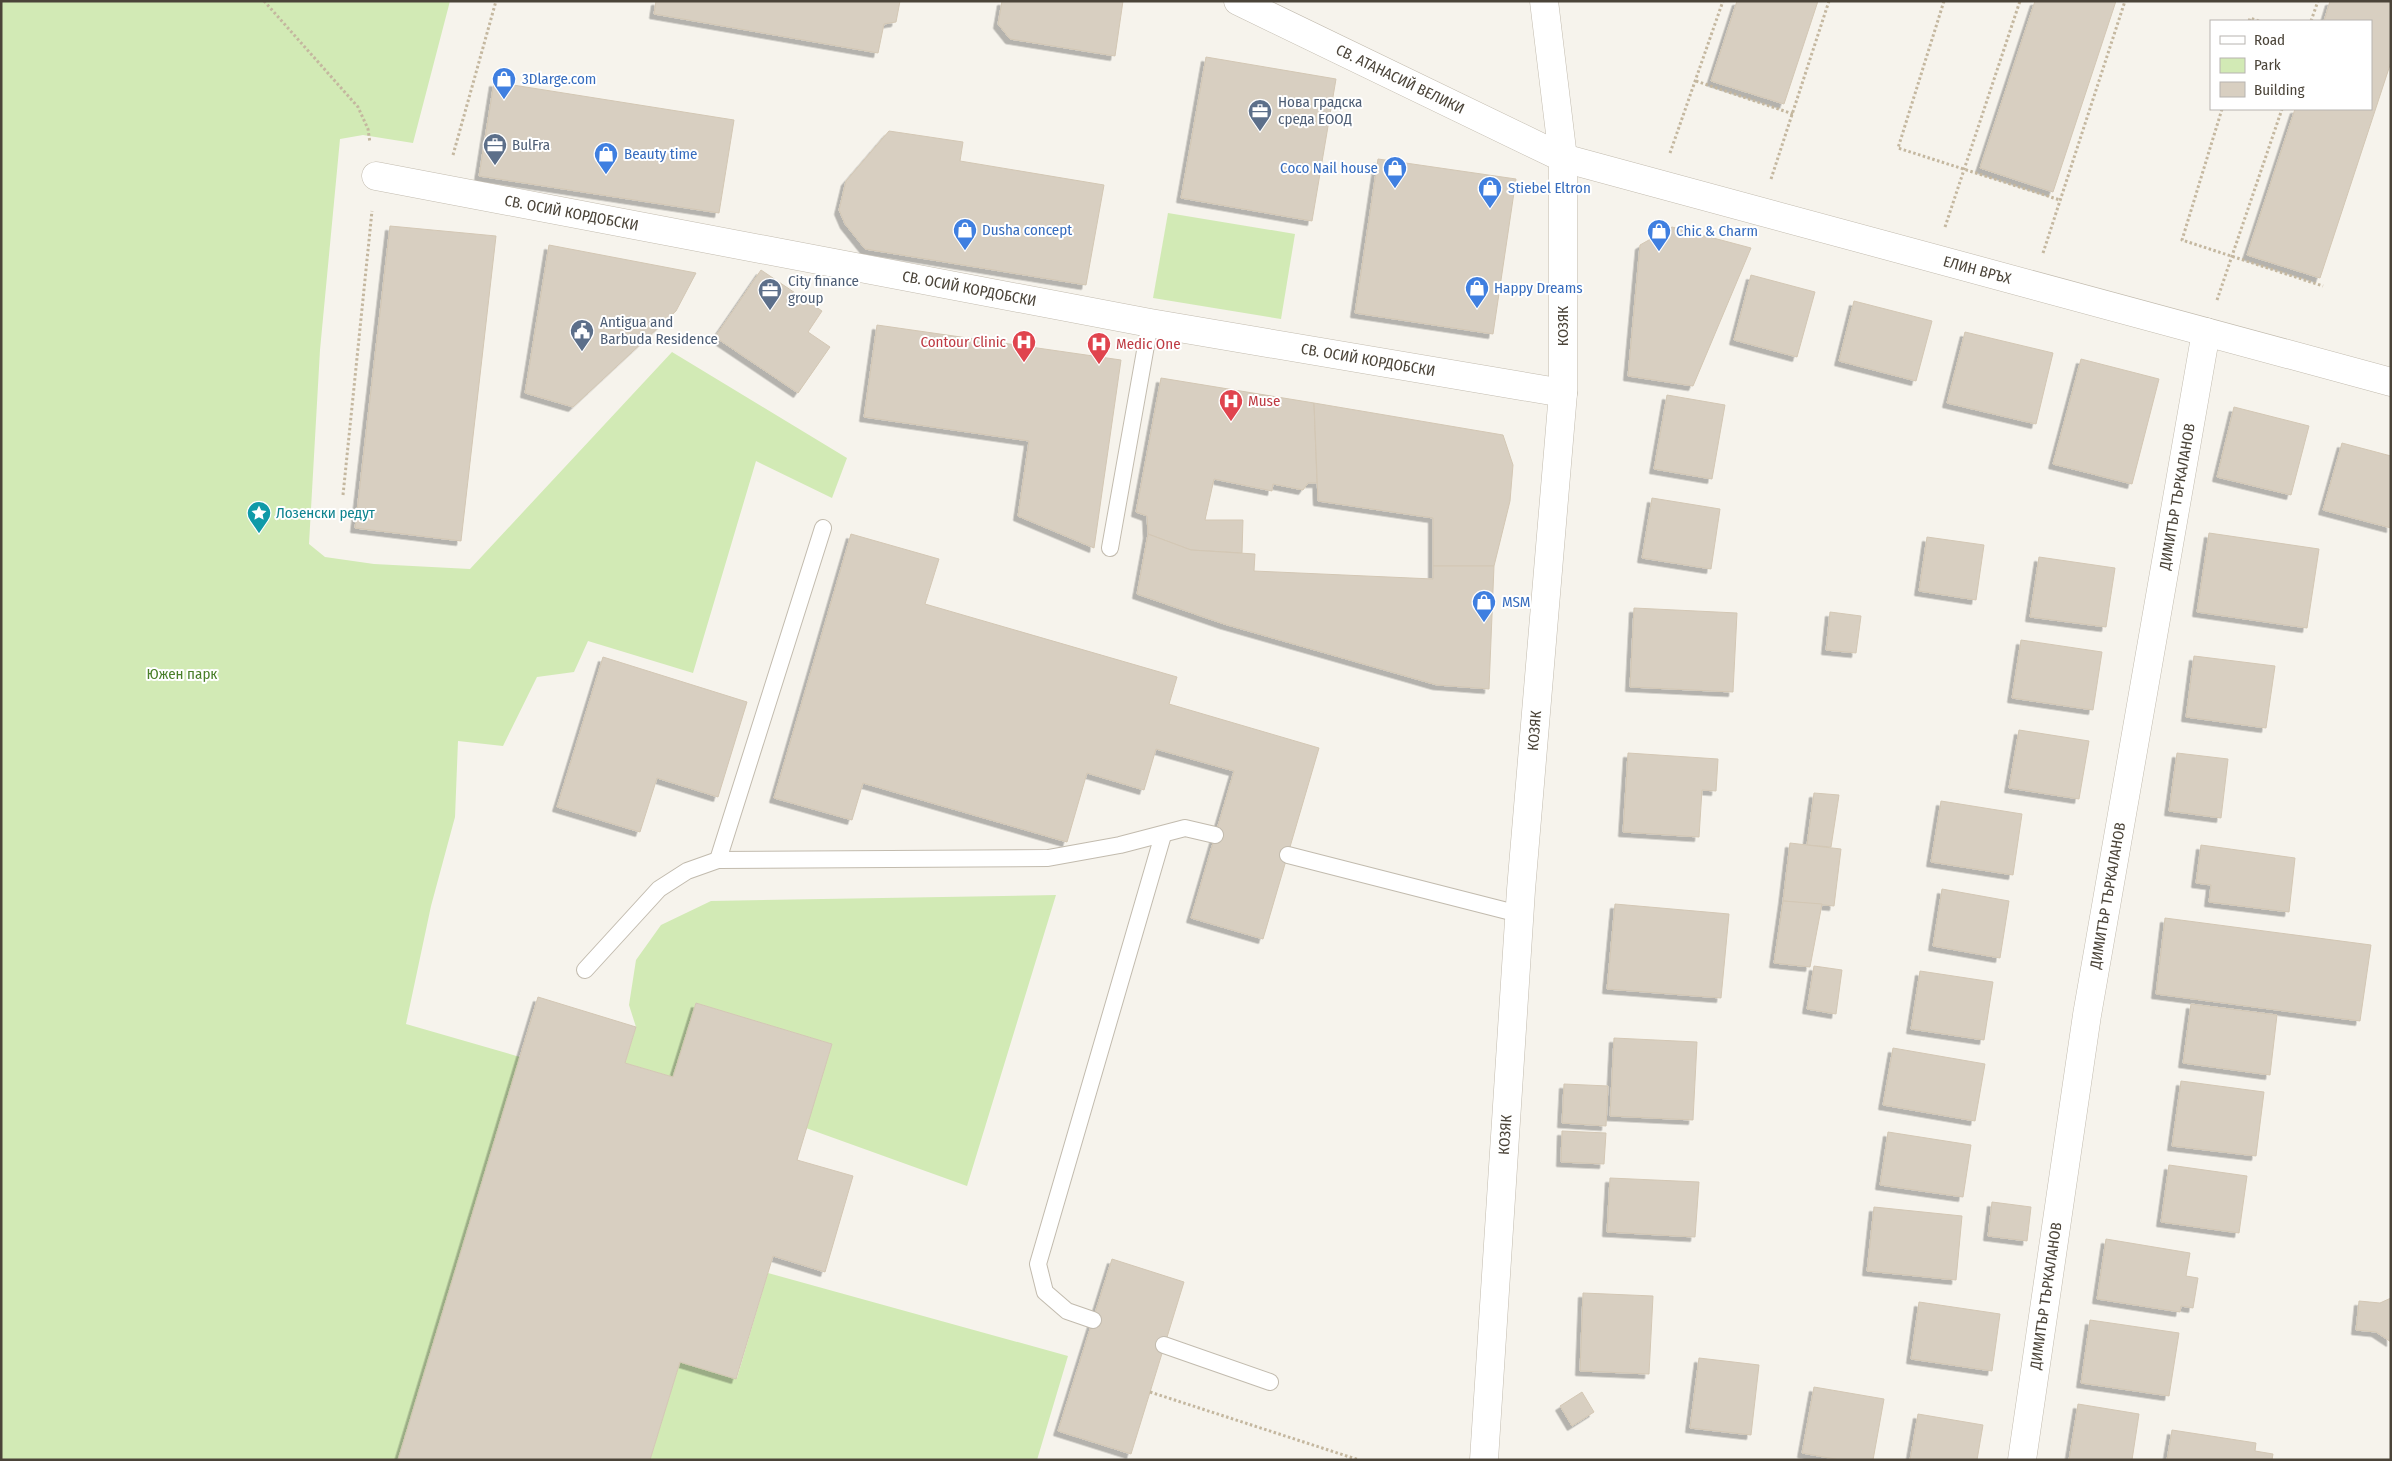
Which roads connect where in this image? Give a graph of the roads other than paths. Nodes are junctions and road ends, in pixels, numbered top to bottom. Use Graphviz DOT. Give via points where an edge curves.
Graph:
graph roads {
  1 [pos="1238,1"];
  2 [pos="1544,1"];
  3 [pos="1563,158"];
  4 [pos="376,176"];
  5 [pos="1150,323"];
  6 [pos="2206,332"];
  7 [pos="2391,382"];
  8 [pos="1563,394"];
  9 [pos="823,528"];
  10 [pos="1110,548"];
  11 [pos="1163,835"];
  12 [pos="1215,835"];
  13 [pos="1288,854"];
  14 [pos="718,860"];
  15 [pos="1519,914"];
  16 [pos="585,970"];
  17 [pos="1093,1320"];
  18 [pos="1164,1345"];
  19 [pos="1270,1382"];
  20 [pos="1484,1460"];
  21 [pos="2022,1460"];
  1 -- 3 [label="street, СВ. АТАНАСИЙ ВЕЛИКИ"];
  2 -- 3 [label="street, КОЗЯК"];
  3 -- 6 [label="street, ЕЛИН ВРЪХ"];
  3 -- 8 [label="street, КОЗЯК"];
  4 -- 5 [label="street, СВ. ОСИЙ КОРДОБСКИ"];
  5 -- 8 [label="street, СВ. ОСИЙ КОРДОБСКИ"];
  5 -- 10 [label="lane"];
  6 -- 7 [label="street, ЕЛИН ВРЪХ"];
  6 -- 21 [label="street, ДИМИТЪР ТЪРКАЛАНОВ" via="2087,1015"];
  8 -- 15 [label="street, КОЗЯК"];
  9 -- 14 [label="lane"];
  11 -- 12 [label="lane" via="1185,828"];
  11 -- 14 [label="lane" via="1048,858"];
  11 -- 17 [label="lane" via="1038,1264 1045,1292 1067,1311"];
  13 -- 15 [label="lane"];
  14 -- 16 [label="lane" via="687,871 659,889"];
  15 -- 20 [label="street, КОЗЯК"];
  18 -- 19 [label="lane"];
}
